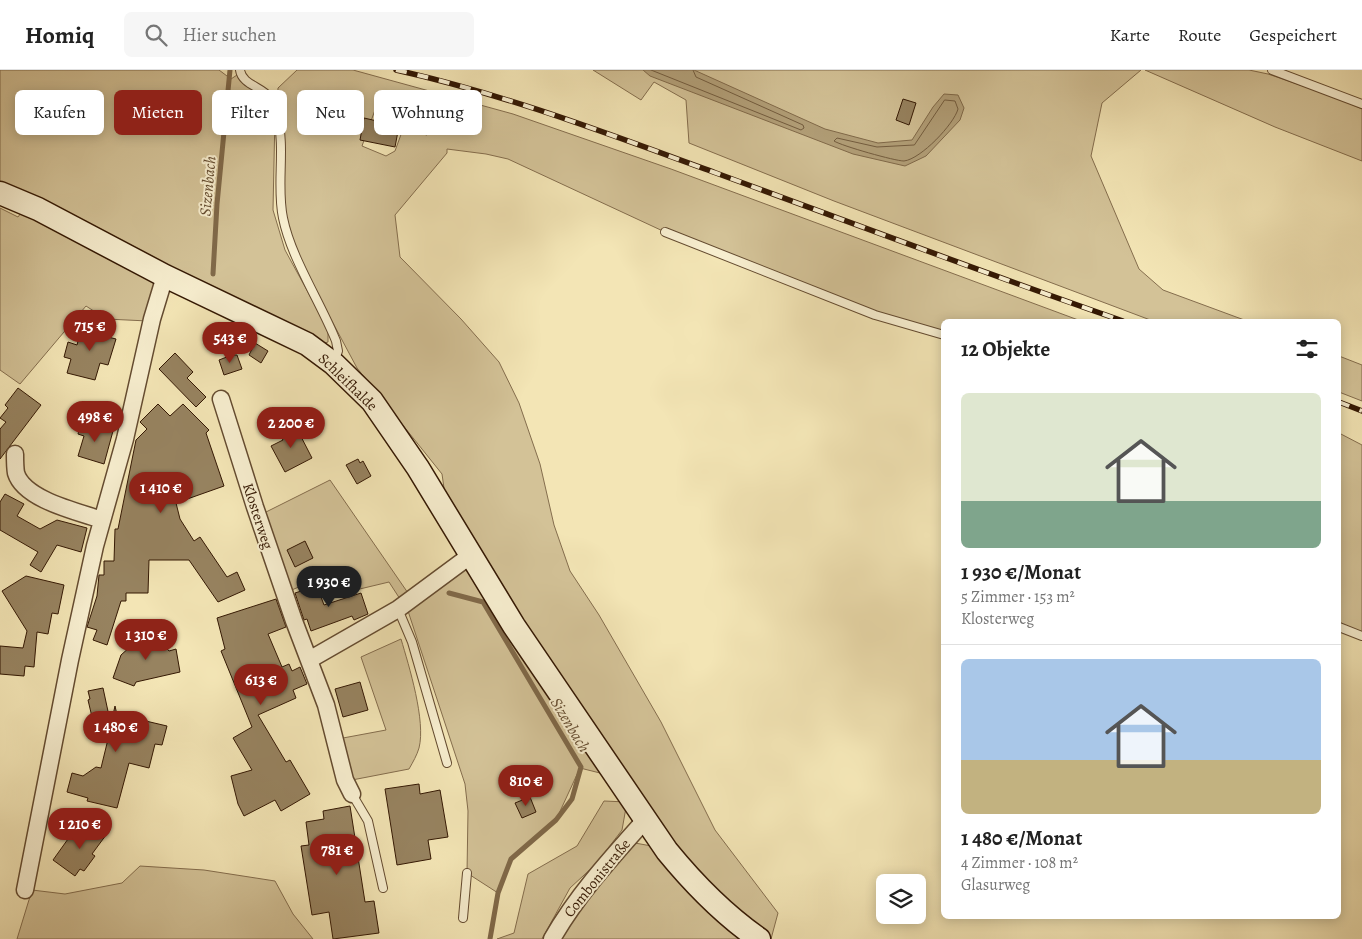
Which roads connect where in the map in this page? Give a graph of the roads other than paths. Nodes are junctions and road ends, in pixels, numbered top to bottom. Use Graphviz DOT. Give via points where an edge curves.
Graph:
graph roads {
  1 [pos="240,70"];
  2 [pos="1272,70"];
  3 [pos="1362,104"];
  4 [pos="0,193"];
  5 [pos="665,232"];
  6 [pos="165,276"];
  7 [pos="941,334"];
  8 [pos="334,364"];
  9 [pos="221,399"];
  10 [pos="15,454"];
  11 [pos="102,520"];
  12 [pos="471,555"];
  13 [pos="398,609"];
  14 [pos="1341,628"];
  15 [pos="1362,636"];
  16 [pos="309,660"];
  17 [pos="447,763"];
  18 [pos="352,794"];
  19 [pos="645,820"];
  20 [pos="467,872"];
  21 [pos="383,888"];
  22 [pos="25,890"];
  23 [pos="463,918"];
  24 [pos="552,939"];
  25 [pos="758,939"];
  1 -- 8 [label="lane" via="245,80 269,97 277,116 283,219 336,342 338,351"];
  2 -- 3 [label="lane"];
  4 -- 6 [label="main road, Schleifhalde" via="38,209"];
  5 -- 7 [label="lane" via="875,315"];
  6 -- 8 [label="main road, Schleifhalde" via="307,344"];
  6 -- 11 [label="street"];
  8 -- 12 [label="main road, Schleifhalde" via="372,401"];
  9 -- 16 [label="street, Klosterweg"];
  10 -- 11 [label="street" via="16,474 33,494"];
  11 -- 22 [label="street" via="70,660"];
  12 -- 13 [label="street"];
  12 -- 19 [label="main road, Schleifhalde"];
  13 -- 16 [label="street"];
  13 -- 17 [label="lane" via="412,642"];
  14 -- 15 [label="lane"];
  16 -- 18 [label="street, Klosterweg"];
  18 -- 21 [label="lane" via="368,821"];
  19 -- 24 [label="street, Combonistraße" via="567,912"];
  19 -- 25 [label="main road, Schleifhalde" via="694,885"];
  20 -- 23 [label="lane"];
}
